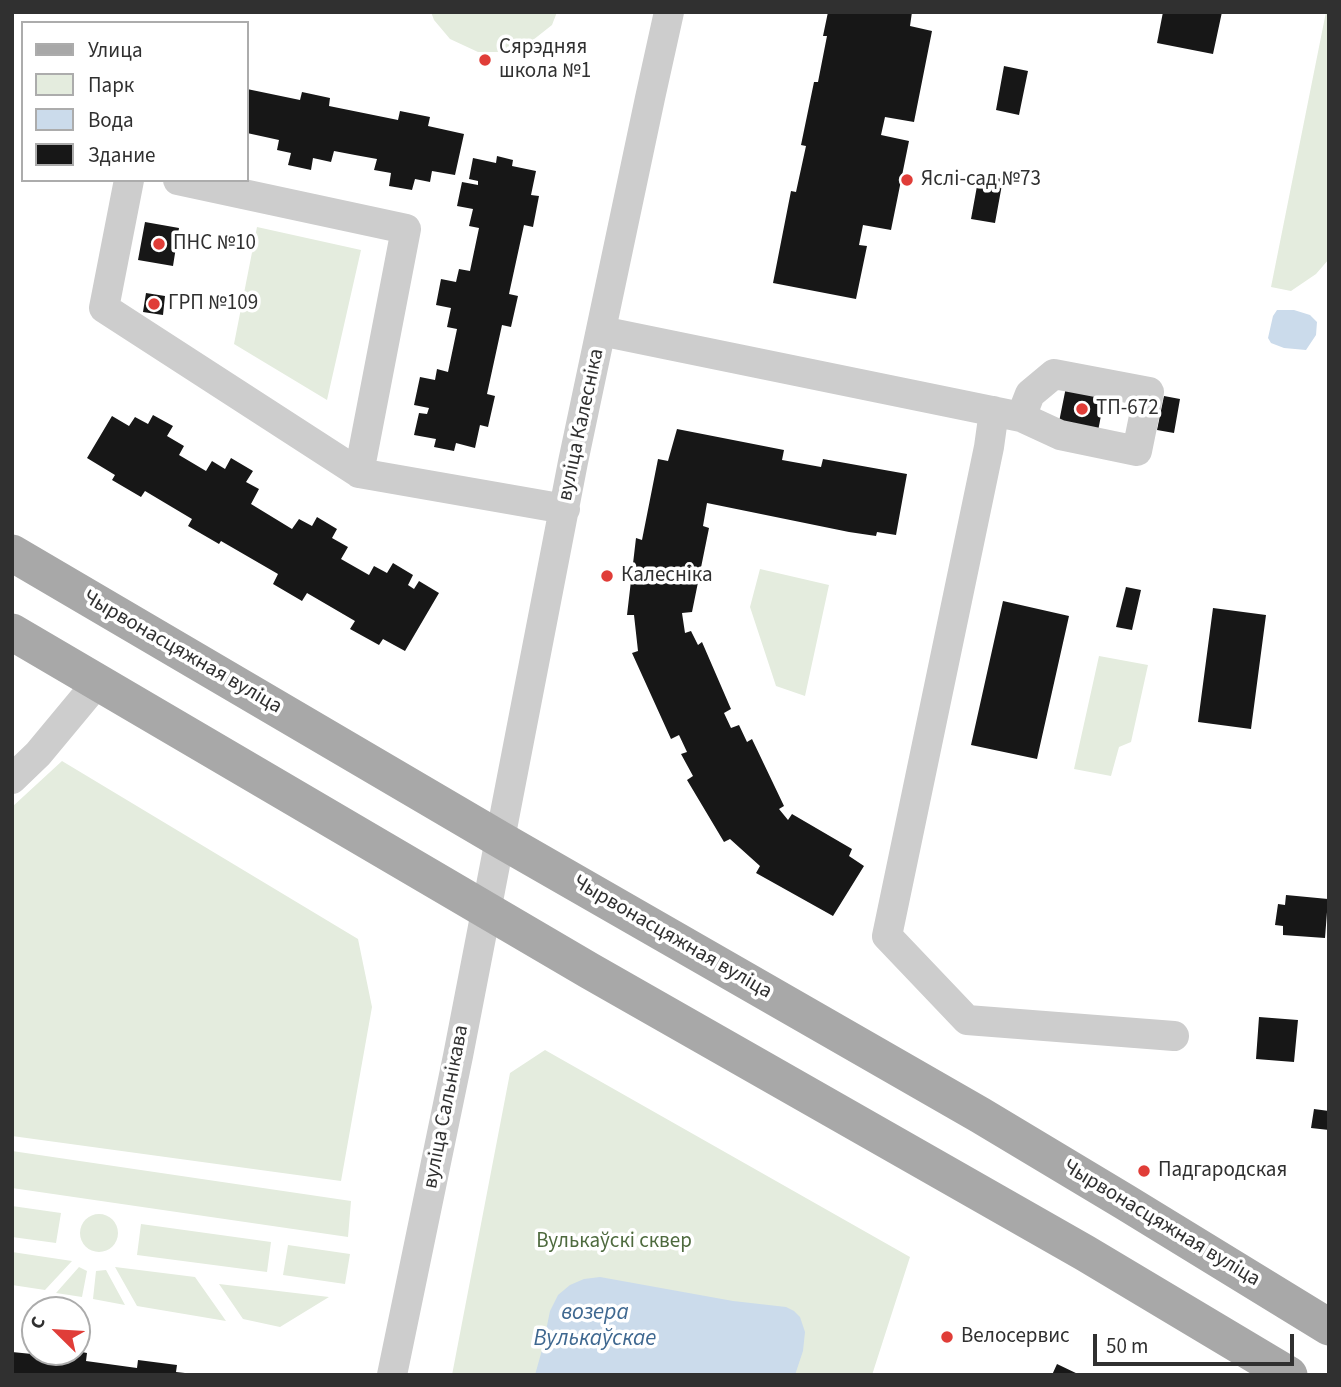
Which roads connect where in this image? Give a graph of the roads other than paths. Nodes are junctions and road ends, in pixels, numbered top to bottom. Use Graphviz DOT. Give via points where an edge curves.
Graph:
graph roads {
  1 [pos="669,12"];
  2 [pos="129,182"];
  3 [pos="187,182"];
  4 [pos="601,331"];
  5 [pos="359,473"];
  6 [pos="565,509"];
  7 [pos="12,553"];
  8 [pos="12,632"];
  9 [pos="97,683"];
  10 [pos="12,779"];
  11 [pos="500,840"];
  12 [pos="486,911"];
  13 [pos="1174,1036"];
  14 [pos="1329,1327"];
  15 [pos="392,1375"];
  16 [pos="1289,1375"];
  1 -- 4 [label="street, вуліца Калесніка"];
  2 -- 5 [label="street" via="104,309"];
  3 -- 5 [label="street" via="406,229"];
  4 -- 6 [label="street, вуліца Калесніка"];
  4 -- 13 [label="street" via="1007,414 989,447 887,936 967,1020"];
  5 -- 6 [label="street"];
  6 -- 11 [label="street, вуліца Калесніка"];
  7 -- 11 [label="main road, Чырвонасцяжная вуліца"];
  8 -- 9 [label="main road"];
  9 -- 10 [label="street"];
  9 -- 12 [label="main road"];
  11 -- 12 [label="street, вуліца Сальнікава"];
  11 -- 14 [label="main road, Чырвонасцяжная вуліца" via="1002,1129"];
  12 -- 15 [label="street, вуліца Сальнікава"];
  12 -- 16 [label="main road" via="1085,1252"];
}
